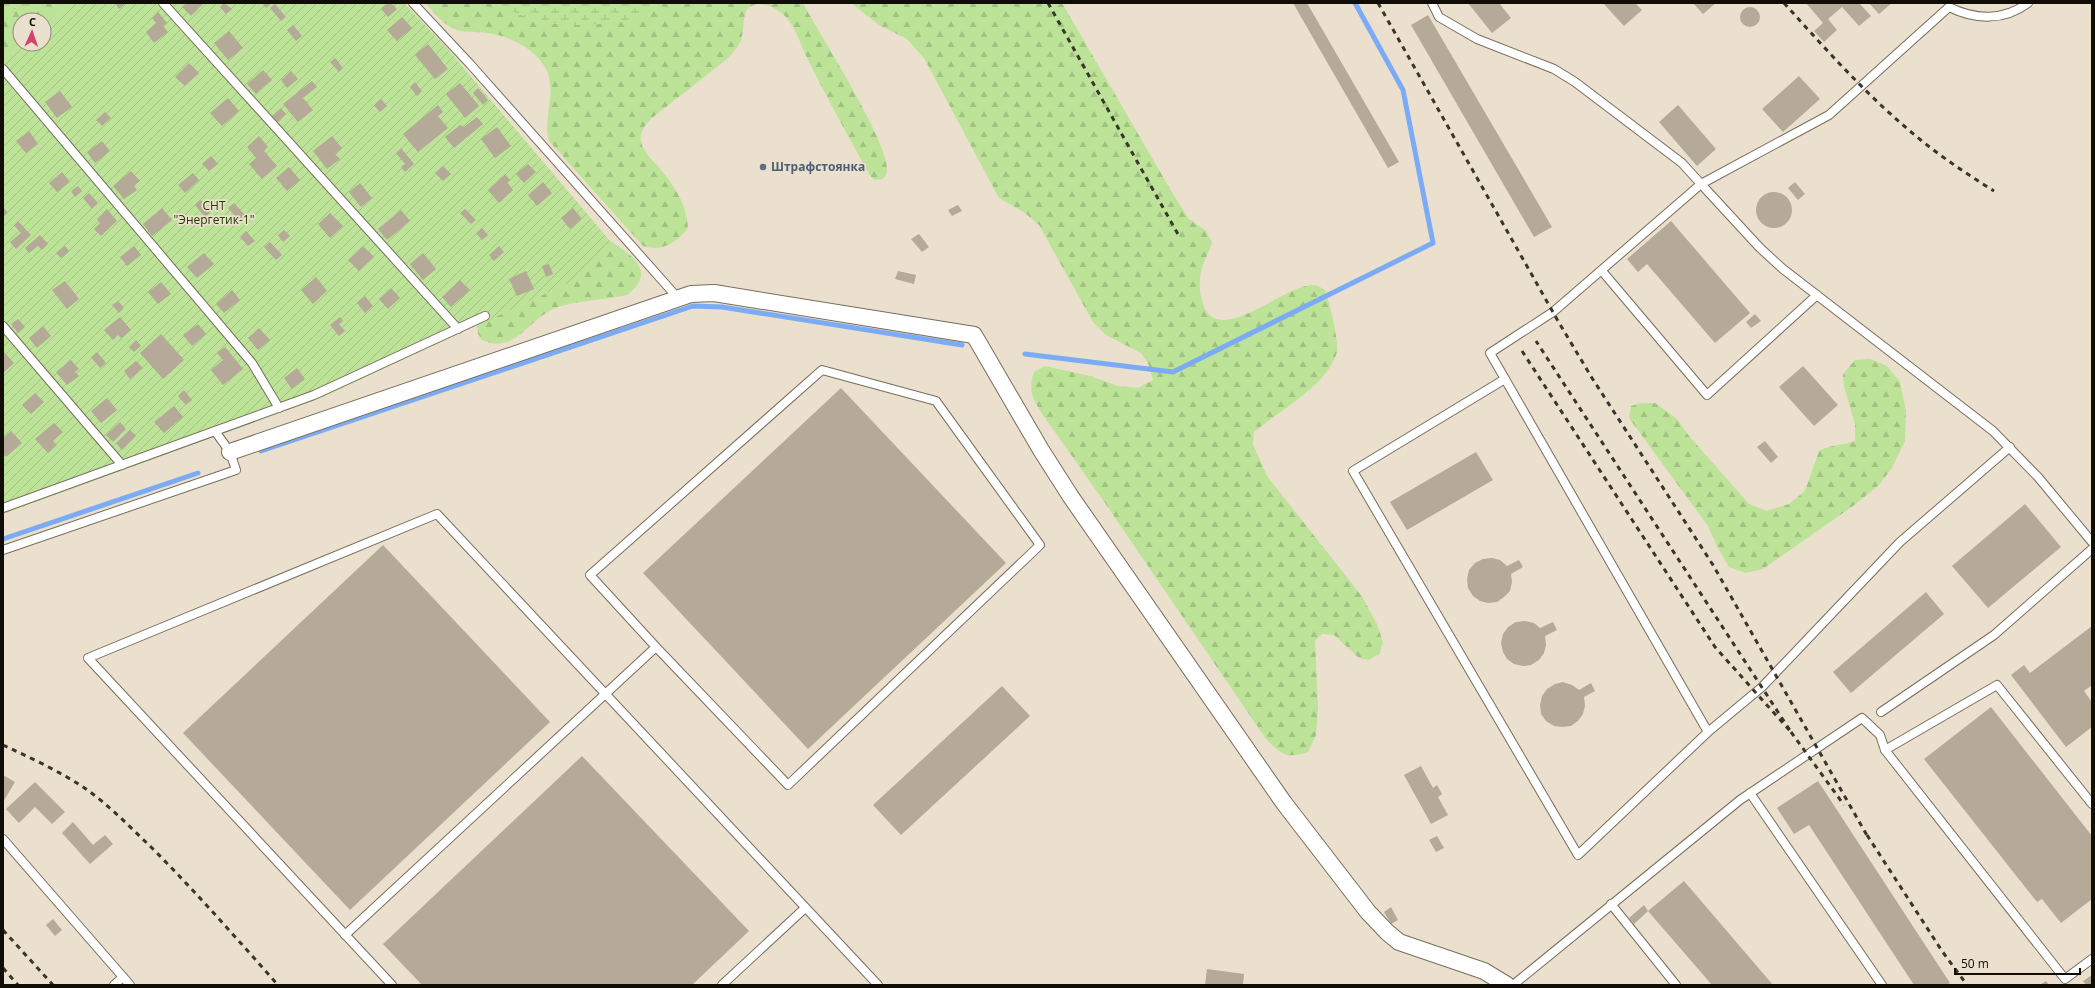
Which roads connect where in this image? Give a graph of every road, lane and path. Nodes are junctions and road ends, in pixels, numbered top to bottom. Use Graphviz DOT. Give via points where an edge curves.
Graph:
graph roads {
  1 [pos="163,3"];
  2 [pos="413,3"];
  3 [pos="1432,3"];
  4 [pos="2028,3"];
  5 [pos="3,69"];
  6 [pos="1701,184"];
  7 [pos="1602,271"];
  8 [pos="1817,295"];
  9 [pos="677,298"];
  10 [pos="486,316"];
  11 [pos="3,326"];
  12 [pos="458,329"];
  13 [pos="1505,380"];
  14 [pos="279,408"];
  15 [pos="215,431"];
  16 [pos="2010,447"];
  17 [pos="230,452"];
  18 [pos="122,465"];
  19 [pos="3,508"];
  20 [pos="2092,542"];
  21 [pos="2092,549"];
  22 [pos="3,550"];
  23 [pos="656,647"];
  24 [pos="605,694"];
  25 [pos="1881,712"];
  26 [pos="1708,732"];
  27 [pos="1886,750"];
  28 [pos="1750,793"];
  29 [pos="2092,804"];
  30 [pos="3,839"];
  31 [pos="1611,904"];
  32 [pos="804,908"];
  33 [pos="345,935"];
  34 [pos="2092,959"];
  35 [pos="123,977"];
  36 [pos="114,985"];
  37 [pos="130,985"];
  38 [pos="392,985"];
  39 [pos="722,985"];
  40 [pos="878,985"];
  41 [pos="1507,985"];
  42 [pos="1513,985"];
  43 [pos="1676,985"];
  44 [pos="1882,985"];
  1 -- 12 [label="lane"];
  2 -- 9 [label="lane"];
  3 -- 6 [label="lane" via="1439,16 1477,39 1554,70 1575,82 1682,163"];
  4 -- 6 [label="lane" via="2012,12 1984,18 1949,7 1829,115"];
  5 -- 14 [label="lane" via="252,363"];
  6 -- 7 [label="lane"];
  6 -- 8 [label="lane" via="1760,248"];
  7 -- 8 [label="lane" via="1707,394"];
  7 -- 13 [label="lane" via="1553,312 1490,353"];
  8 -- 16 [label="lane" via="1973,414"];
  9 -- 17 [label="street"];
  9 -- 41 [label="street" via="691,294 714,293 974,335 1071,496 1284,803 1368,912 1399,942 1472,966 1497,977"];
  10 -- 12 [label="lane"];
  11 -- 18 [label="lane"];
  12 -- 14 [label="lane" via="328,389"];
  13 -- 26 [label="lane"];
  13 -- 26 [label="lane" via="1353,471 1578,856"];
  14 -- 15 [label="lane"];
  15 -- 17 [label="lane"];
  15 -- 18 [label="lane"];
  16 -- 20 [label="lane"];
  16 -- 26 [label="lane" via="1900,542 1762,687"];
  17 -- 22 [label="lane" via="236,470"];
  18 -- 19 [label="lane"];
  21 -- 25 [label="lane" via="1994,635"];
  23 -- 23 [label="lane" via="788,785 1040,545 936,401 822,370 590,575"];
  23 -- 24 [label="lane"];
  24 -- 32 [label="lane"];
  24 -- 33 [label="lane"];
  24 -- 33 [label="lane" via="437,514 88,658"];
  27 -- 28 [label="lane" via="1880,735 1862,718"];
  27 -- 29 [label="lane" via="1996,685"];
  27 -- 34 [label="lane" via="2065,979"];
  28 -- 31 [label="lane"];
  28 -- 44 [label="lane"];
  30 -- 35 [label="lane"];
  31 -- 42 [label="lane"];
  31 -- 43 [label="lane"];
  32 -- 39 [label="lane"];
  32 -- 40 [label="lane"];
  33 -- 38 [label="lane"];
  35 -- 36 [label="lane"];
  35 -- 37 [label="lane"];
}
